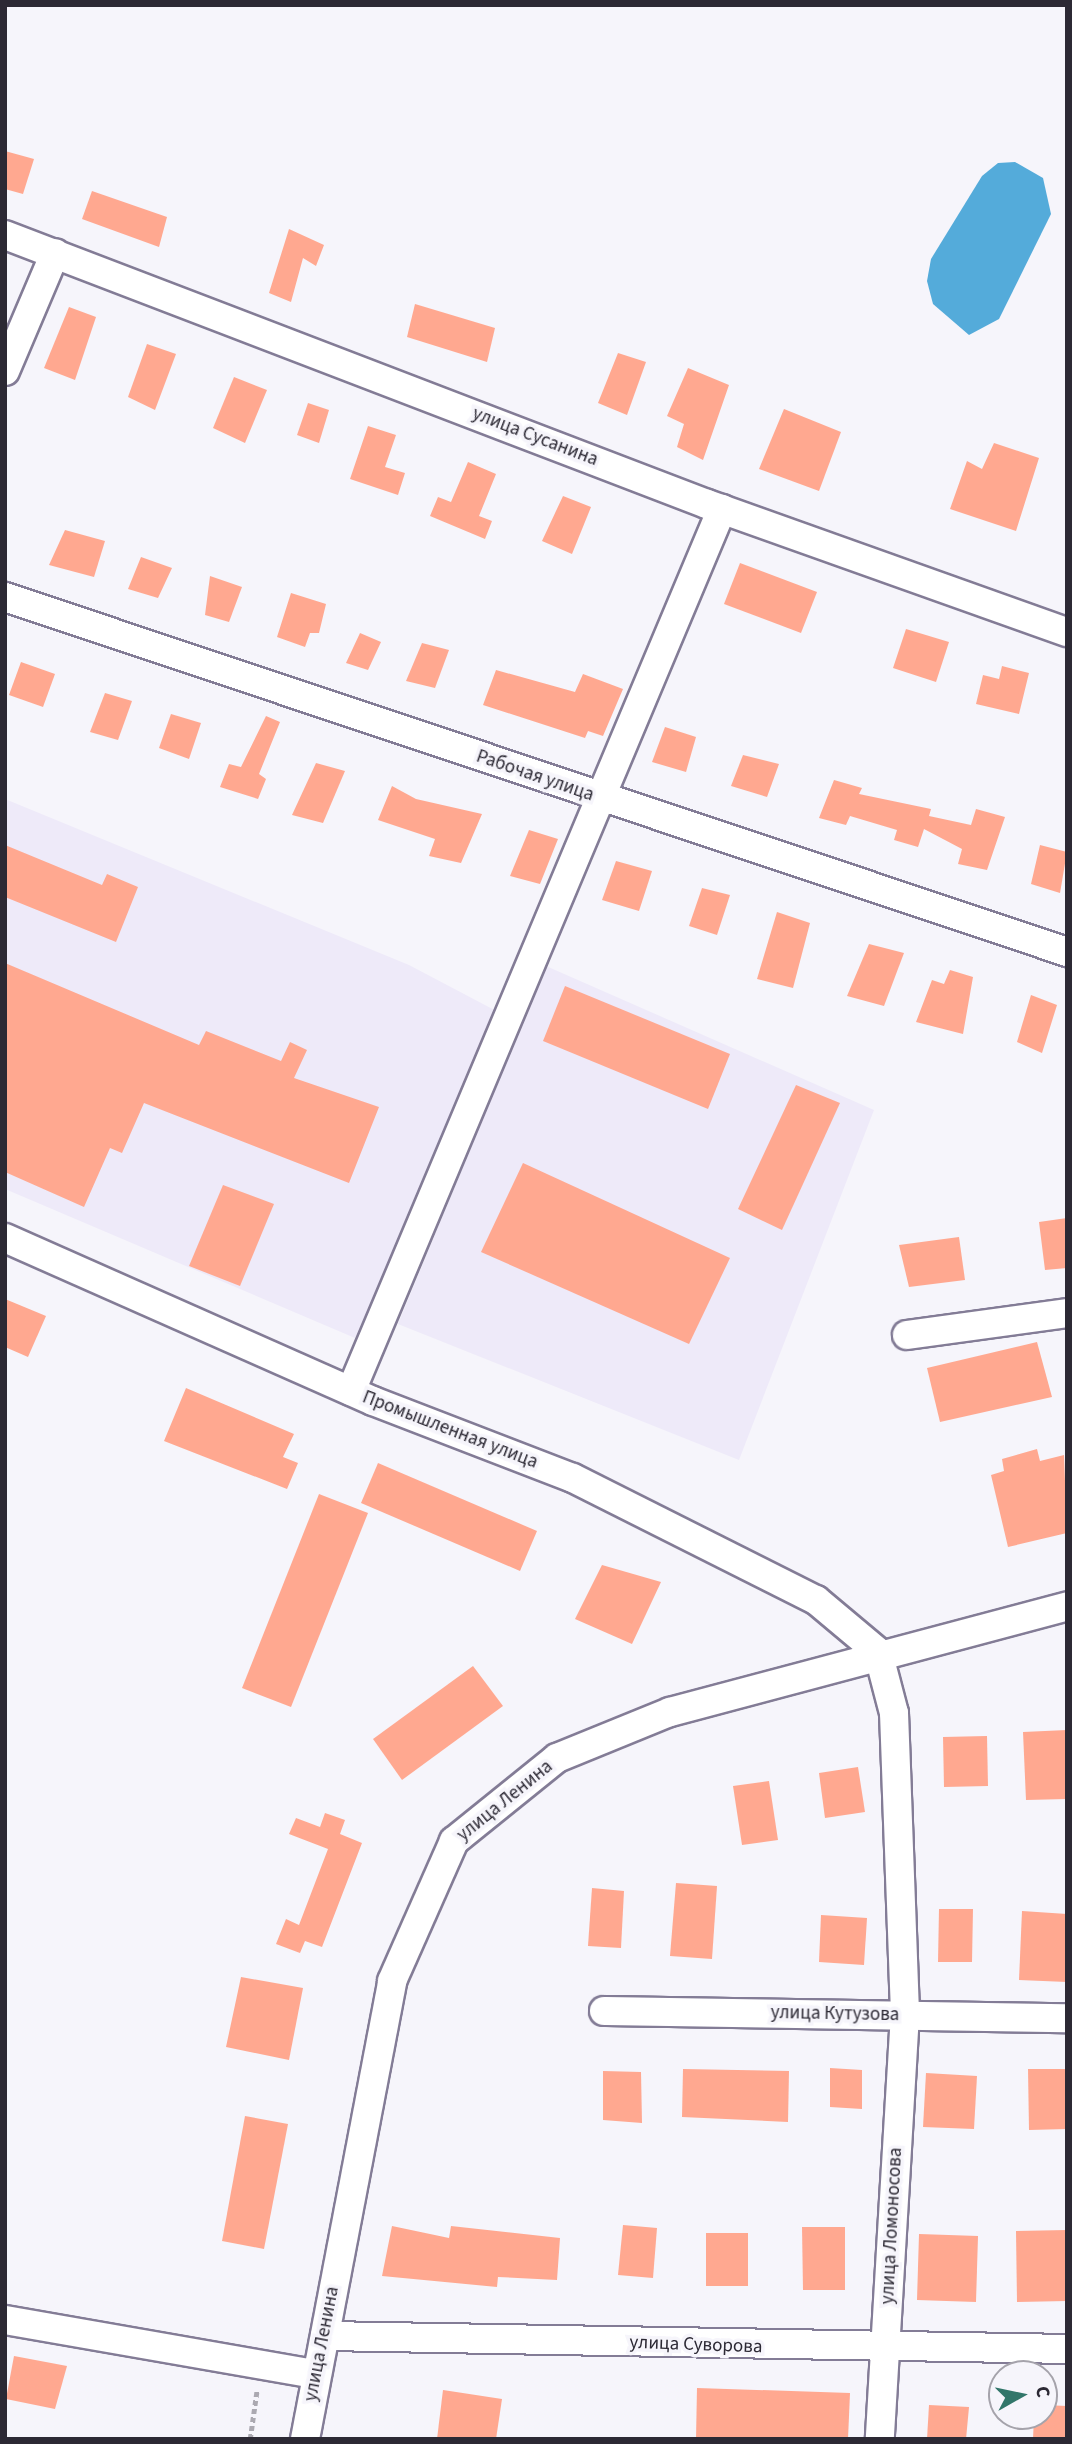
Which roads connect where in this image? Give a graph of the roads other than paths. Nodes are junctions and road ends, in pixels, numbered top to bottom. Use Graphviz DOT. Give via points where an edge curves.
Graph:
graph roads {
  1 [pos="5,235"];
  2 [pos="55,253"];
  3 [pos="5,371"];
  4 [pos="722,509"];
  5 [pos="5,597"];
  6 [pos="1067,632"];
  7 [pos="605,800"];
  8 [pos="1067,952"];
  9 [pos="5,1238"];
  10 [pos="1067,1312"];
  11 [pos="907,1335"];
  12 [pos="351,1391"];
  13 [pos="1067,1606"];
  14 [pos="878,1652"];
  15 [pos="604,2011"];
  16 [pos="905,2014"];
  17 [pos="1067,2018"];
  18 [pos="5,2320"];
  19 [pos="324,2336"];
  20 [pos="1067,2349"];
  21 [pos="884,2351"];
  22 [pos="316,2374"];
  23 [pos="305,2439"];
  24 [pos="880,2439"];
  1 -- 2 [label="street, улица Сусанина"];
  2 -- 3 [label="street"];
  2 -- 4 [label="street, улица Сусанина"];
  4 -- 6 [label="street, улица Сусанина"];
  4 -- 7 [label="street"];
  5 -- 7 [label="street, Рабочая улица"];
  7 -- 8 [label="street, Рабочая улица"];
  7 -- 12 [label="street"];
  9 -- 12 [label="street, Промышленная улица"];
  10 -- 11 [label="street"];
  12 -- 14 [label="street, Промышленная улица" via="573,1478 816,1600"];
  13 -- 14 [label="street, улица Ленина"];
  14 -- 16 [label="street, улица Ломоносова" via="894,1713"];
  14 -- 19 [label="street, улица Ленина" via="670,1712 557,1758 454,1841 392,1981"];
  15 -- 16 [label="street, улица Кутузова"];
  16 -- 17 [label="street, улица Кутузова"];
  16 -- 21 [label="street, улица Ломоносова"];
  18 -- 22 [label="street"];
  19 -- 21 [label="street, улица Суворова"];
  19 -- 22 [label="street, улица Ленина"];
  20 -- 21 [label="street, улица Суворова"];
  21 -- 24 [label="street, улица Ломоносова"];
  22 -- 23 [label="street, улица Ленина"];
}
